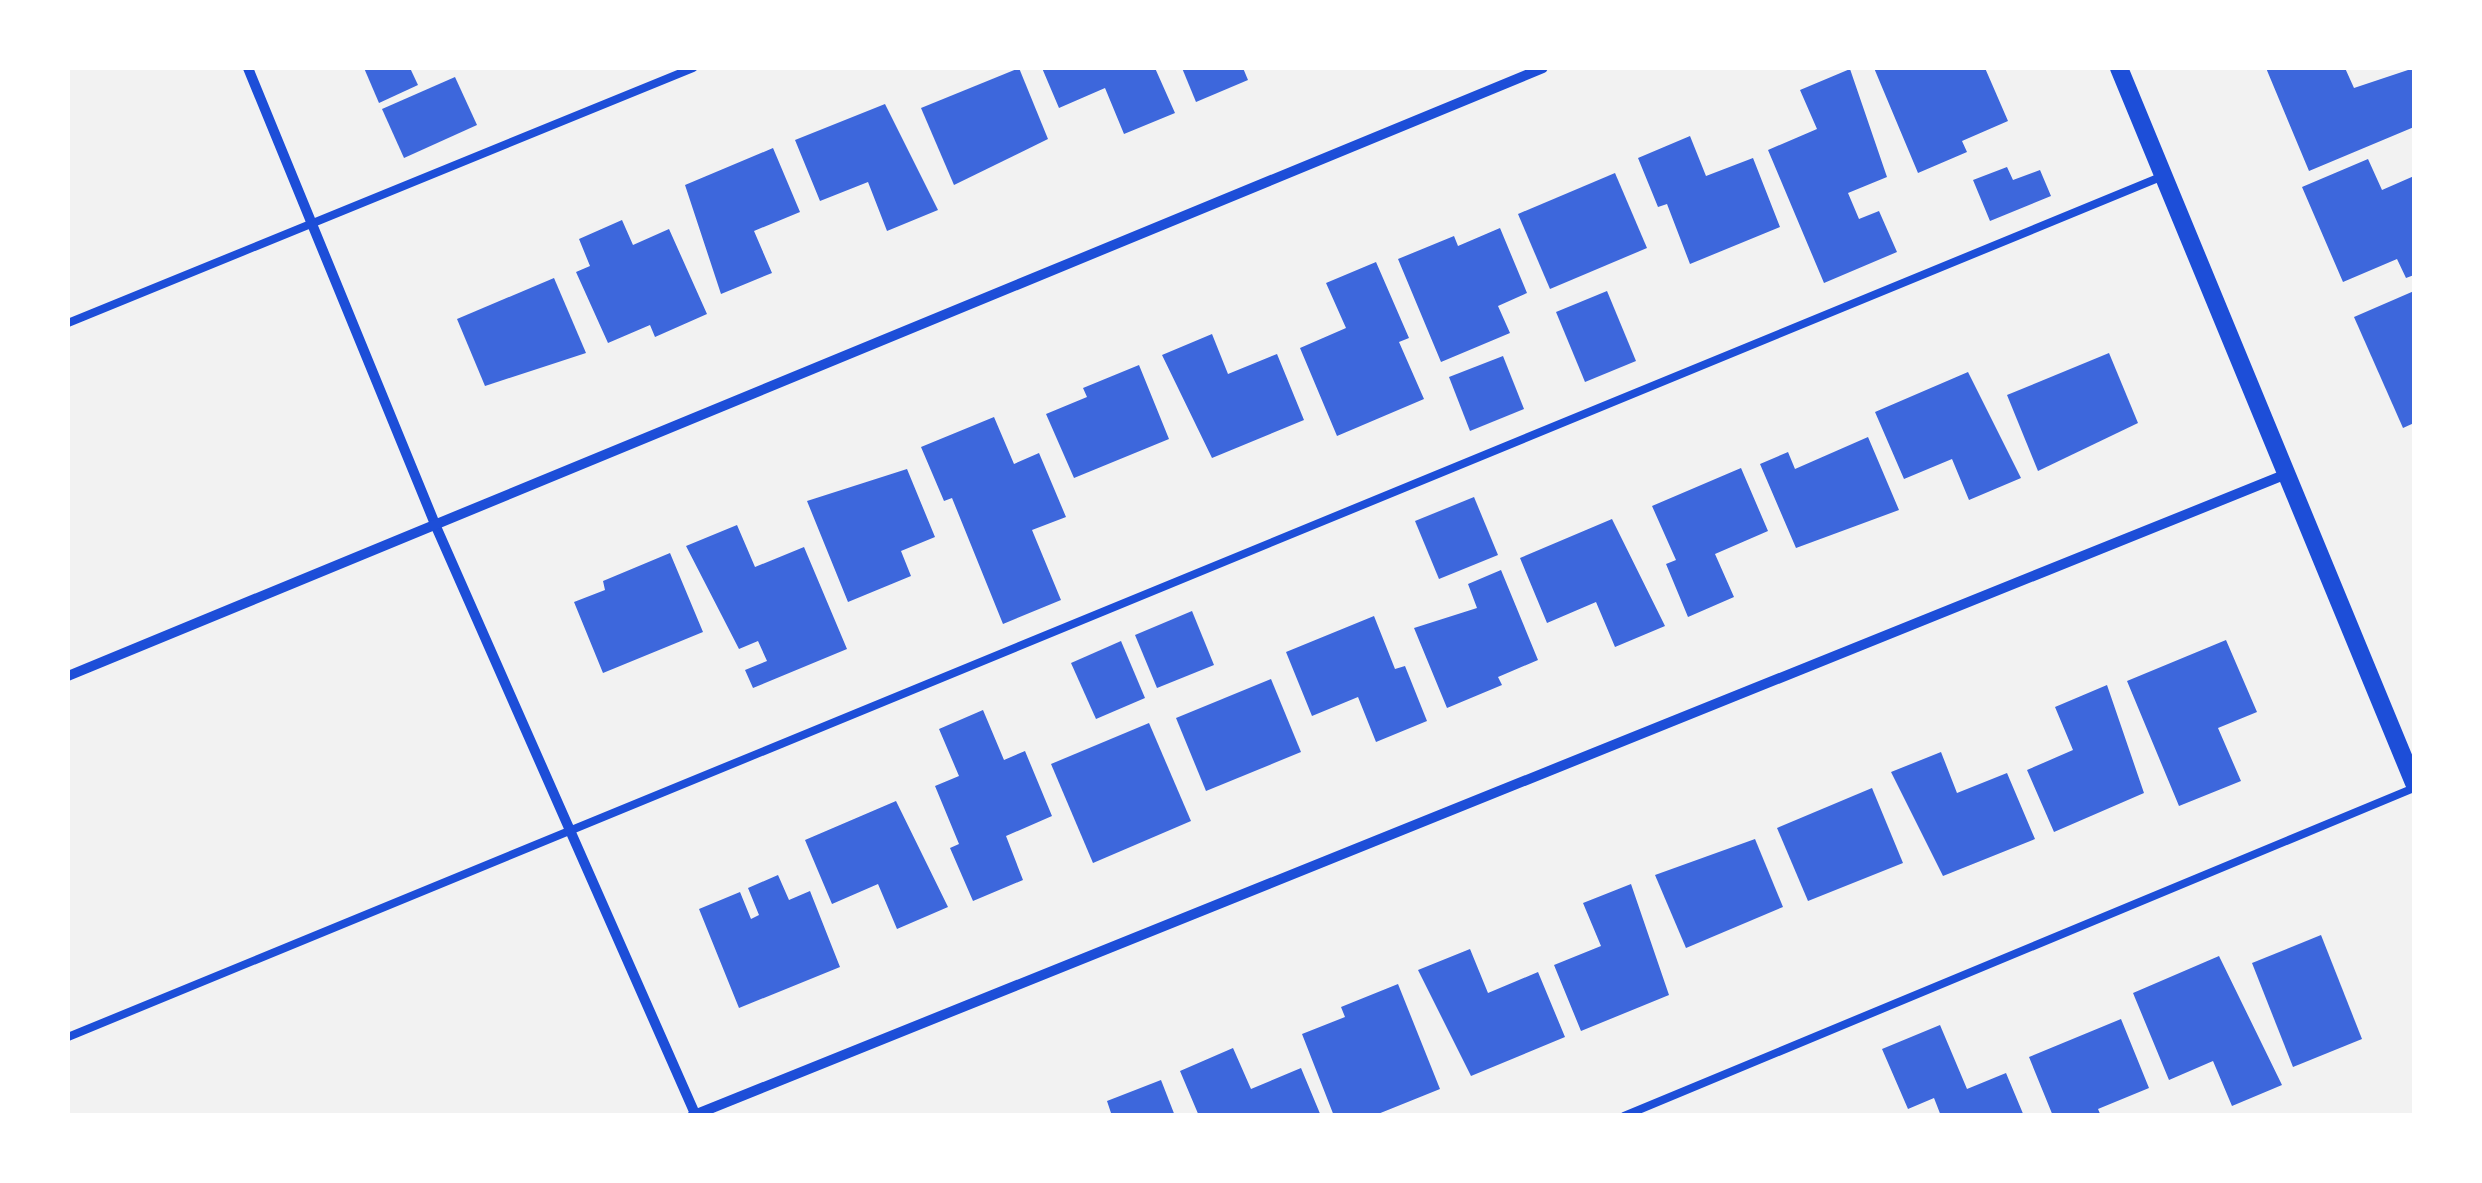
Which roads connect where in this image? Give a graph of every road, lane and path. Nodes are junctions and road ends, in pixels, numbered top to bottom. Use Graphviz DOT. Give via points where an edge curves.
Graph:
graph roads {
  1 [pos="248,68"];
  2 [pos="693,68"];
  3 [pos="1543,68"];
  4 [pos="2119,68"];
  5 [pos="2165,176"];
  6 [pos="312,224"];
  7 [pos="68,323"];
  8 [pos="2289,473"];
  9 [pos="434,522"];
  10 [pos="68,676"];
  11 [pos="2414,785"];
  12 [pos="569,830"];
  13 [pos="68,1037"];
  14 [pos="694,1115"];
  15 [pos="1624,1116"];
  1 -- 6 [label="street"];
  2 -- 6 [label="lane"];
  3 -- 9 [label="street"];
  4 -- 5 [label="street"];
  5 -- 8 [label="street"];
  5 -- 12 [label="lane"];
  6 -- 7 [label="lane"];
  6 -- 9 [label="street"];
  8 -- 11 [label="street"];
  8 -- 14 [label="street"];
  9 -- 10 [label="street"];
  9 -- 12 [label="street"];
  11 -- 15 [label="lane"];
  12 -- 13 [label="lane"];
  12 -- 14 [label="street"];
}
